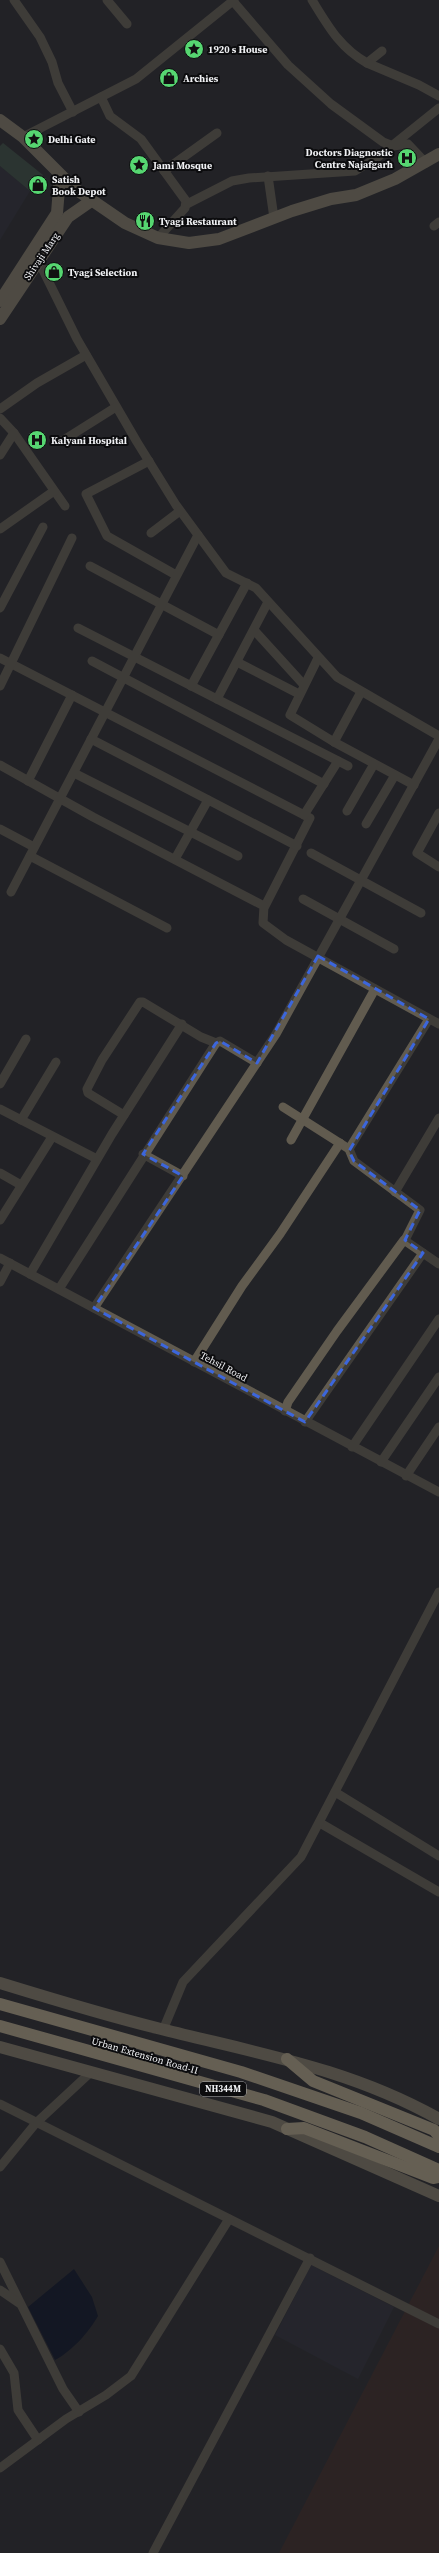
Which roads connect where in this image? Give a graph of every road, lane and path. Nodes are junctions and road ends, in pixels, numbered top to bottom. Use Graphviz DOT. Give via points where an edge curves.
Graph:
graph roads {
  1 [pos="14,0"];
  2 [pos="107,0"];
  3 [pos="233,0"];
  4 [pos="312,0"];
  5 [pos="127,24"];
  6 [pos="382,50"];
  7 [pos="367,63"];
  8 [pos="439,96"];
  9 [pos="101,97"];
  10 [pos="439,108"];
  11 [pos="73,112"];
  12 [pos="0,120"];
  13 [pos="217,133"];
  14 [pos="24,137"];
  15 [pos="393,146"];
  16 [pos="439,154"];
  17 [pos="426,163"];
  18 [pos="164,171"];
  19 [pos="60,176"];
  20 [pos="268,176"];
  21 [pos="91,201"];
  22 [pos="186,204"];
  23 [pos="274,218"];
  24 [pos="158,238"];
  25 [pos="34,257"];
  26 [pos="0,301"];
  27 [pos="0,319"];
  28 [pos="86,355"];
  29 [pos="116,407"];
  30 [pos="0,409"];
  31 [pos="0,418"];
  32 [pos="14,433"];
  33 [pos="62,441"];
  34 [pos="0,455"];
  35 [pos="148,461"];
  36 [pos="54,491"];
  37 [pos="64,506"];
  38 [pos="180,511"];
  39 [pos="43,527"];
  40 [pos="0,529"];
  41 [pos="151,533"];
  42 [pos="198,535"];
  43 [pos="72,538"];
  44 [pos="90,566"];
  45 [pos="176,575"];
  46 [pos="247,583"];
  47 [pos="268,602"];
  48 [pos="162,605"];
  49 [pos="0,608"];
  50 [pos="78,628"];
  51 [pos="254,630"];
  52 [pos="219,635"];
  53 [pos="133,656"];
  54 [pos="0,658"];
  55 [pos="318,658"];
  56 [pos="92,661"];
  57 [pos="237,662"];
  58 [pos="11,664"];
  59 [pos="123,678"];
  60 [pos="304,685"];
  61 [pos="0,686"];
  62 [pos="191,686"];
  63 [pos="361,692"];
  64 [pos="299,694"];
  65 [pos="72,695"];
  66 [pos="217,699"];
  67 [pos="105,713"];
  68 [pos="439,736"];
  69 [pos="439,739"];
  70 [pos="91,740"];
  71 [pos="334,742"];
  72 [pos="338,761"];
  73 [pos="374,764"];
  74 [pos="0,765"];
  75 [pos="348,766"];
  76 [pos="74,773"];
  77 [pos="395,775"];
  78 [pos="28,780"];
  79 [pos="324,784"];
  80 [pos="414,785"];
  81 [pos="61,799"];
  82 [pos="208,800"];
  83 [pos="347,811"];
  84 [pos="439,812"];
  85 [pos="304,815"];
  86 [pos="366,824"];
  87 [pos="0,829"];
  88 [pos="189,832"];
  89 [pos="34,846"];
  90 [pos="296,846"];
  91 [pos="311,853"];
  92 [pos="30,856"];
  93 [pos="238,856"];
  94 [pos="175,859"];
  95 [pos="439,867"];
  96 [pos="360,879"];
  97 [pos="11,892"];
  98 [pos="303,899"];
  99 [pos="265,906"];
  100 [pos="421,913"];
  101 [pos="339,919"];
  102 [pos="167,928"];
  103 [pos="394,949"];
  104 [pos="318,956"];
  105 [pos="375,989"];
  106 [pos="428,1018"];
  107 [pos="182,1024"];
  108 [pos="439,1024"];
  109 [pos="26,1039"];
  110 [pos="216,1043"];
  111 [pos="56,1062"];
  112 [pos="257,1063"];
  113 [pos="0,1084"];
  114 [pos="283,1107"];
  115 [pos="0,1109"];
  116 [pos="124,1115"];
  117 [pos="439,1118"];
  118 [pos="21,1120"];
  119 [pos="302,1120"];
  120 [pos="52,1137"];
  121 [pos="291,1140"];
  122 [pos="340,1143"];
  123 [pos="349,1149"];
  124 [pos="143,1154"];
  125 [pos="97,1159"];
  126 [pos="0,1173"];
  127 [pos="183,1176"];
  128 [pos="21,1185"];
  129 [pos="395,1192"];
  130 [pos="0,1220"];
  131 [pos="405,1240"];
  132 [pos="423,1253"];
  133 [pos="0,1258"];
  134 [pos="10,1263"];
  135 [pos="439,1264"];
  136 [pos="30,1274"];
  137 [pos="0,1282"];
  138 [pos="59,1289"];
  139 [pos="94,1308"];
  140 [pos="439,1319"];
  141 [pos="194,1362"];
  142 [pos="439,1377"];
  143 [pos="285,1411"];
  144 [pos="305,1422"];
  145 [pos="439,1427"];
  146 [pos="352,1448"];
  147 [pos="381,1462"];
  148 [pos="406,1476"];
  149 [pos="439,1492"];
  150 [pos="439,1592"];
  151 [pos="335,1792"];
  152 [pos="320,1823"];
  153 [pos="439,1856"];
  154 [pos="439,1892"];
  155 [pos="0,1983"];
  156 [pos="0,2004"];
  157 [pos="0,2026"];
  158 [pos="163,2030"];
  159 [pos="0,2047"];
  160 [pos="287,2059"];
  161 [pos="91,2072"];
  162 [pos="0,2104"];
  163 [pos="439,2118"];
  164 [pos="36,2123"];
  165 [pos="287,2129"];
  166 [pos="439,2136"];
  167 [pos="439,2147"];
  168 [pos="0,2167"];
  169 [pos="439,2170"];
  170 [pos="439,2177"];
  171 [pos="439,2196"];
  172 [pos="229,2219"];
  173 [pos="310,2258"];
  174 [pos="0,2262"];
  175 [pos="0,2290"];
  176 [pos="19,2303"];
  177 [pos="439,2324"];
  178 [pos="0,2350"];
  179 [pos="79,2412"];
  180 [pos="38,2440"];
  181 [pos="0,2468"];
  182 [pos="153,2553"];
  1 -- 11 [label="street" via="40,37 52,62 58,83"];
  2 -- 5 [label="street"];
  3 -- 9 [label="street" via="136,79"];
  3 -- 15 [label="street" via="264,38 312,88 379,140"];
  4 -- 7 [label="street" via="345,48"];
  6 -- 7 [label="street"];
  7 -- 8 [label="street"];
  9 -- 11 [label="street"];
  9 -- 18 [label="street" via="110,116 141,139"];
  10 -- 15 [label="street"];
  11 -- 14 [label="street"];
  12 -- 14 [label="street"];
  13 -- 18 [label="street"];
  14 -- 19 [label="street"];
  15 -- 17 [label="street" via="408,144"];
  15 -- 20 [label="street" via="355,171"];
  16 -- 17 [label="street"];
  17 -- 23 [label="street" via="356,195 331,199"];
  18 -- 22 [label="street"];
  19 -- 21 [label="street"];
  19 -- 25 [label="street, Shivaji Marg" via="57,213"];
  20 -- 22 [label="street" via="232,182"];
  20 -- 23 [label="street"];
  21 -- 24 [label="street" via="140,232"];
  21 -- 25 [label="street, Shivaji Marg" via="68,217"];
  22 -- 24 [label="street"];
  23 -- 24 [label="street" via="219,239 189,243"];
  25 -- 26 [label="street, Shivaji Marg"];
  25 -- 27 [label="street, Shivaji Marg"];
  25 -- 28 [label="street"];
  28 -- 29 [label="street"];
  28 -- 30 [label="street" via="37,383"];
  29 -- 33 [label="street"];
  29 -- 35 [label="street"];
  31 -- 32 [label="street"];
  32 -- 34 [label="street"];
  32 -- 36 [label="street"];
  35 -- 38 [label="street"];
  35 -- 45 [label="street" via="86,494 107,536"];
  36 -- 37 [label="street"];
  36 -- 40 [label="street"];
  38 -- 41 [label="street"];
  38 -- 42 [label="street"];
  39 -- 49 [label="street"];
  42 -- 45 [label="street"];
  42 -- 46 [label="street" via="226,573"];
  43 -- 58 [label="street"];
  44 -- 48 [label="street"];
  45 -- 48 [label="street"];
  46 -- 47 [label="street" via="256,588"];
  46 -- 52 [label="street"];
  47 -- 51 [label="street"];
  47 -- 55 [label="street"];
  48 -- 52 [label="street"];
  48 -- 53 [label="street"];
  50 -- 53 [label="street"];
  51 -- 57 [label="street"];
  51 -- 60 [label="street"];
  52 -- 62 [label="street"];
  53 -- 59 [label="street"];
  53 -- 62 [label="street"];
  54 -- 58 [label="street"];
  55 -- 60 [label="street"];
  55 -- 63 [label="street" via="337,677"];
  56 -- 59 [label="street"];
  57 -- 64 [label="street"];
  57 -- 66 [label="street"];
  58 -- 61 [label="street"];
  58 -- 65 [label="street"];
  59 -- 67 [label="street"];
  59 -- 79 [label="street"];
  60 -- 64 [label="street"];
  62 -- 66 [label="street"];
  63 -- 68 [label="street"];
  63 -- 71 [label="street"];
  64 -- 71 [label="street" via="290,715"];
  65 -- 67 [label="street"];
  65 -- 78 [label="street"];
  66 -- 72 [label="street"];
  67 -- 70 [label="street"];
  67 -- 85 [label="street"];
  69 -- 80 [label="street"];
  70 -- 76 [label="street"];
  70 -- 82 [label="street"];
  71 -- 73 [label="street"];
  72 -- 75 [label="street"];
  72 -- 79 [label="street"];
  73 -- 77 [label="street"];
  73 -- 83 [label="street"];
  74 -- 78 [label="street"];
  76 -- 81 [label="street"];
  76 -- 88 [label="street"];
  77 -- 80 [label="street"];
  77 -- 86 [label="street"];
  78 -- 81 [label="street"];
  79 -- 85 [label="street"];
  80 -- 96 [label="street"];
  81 -- 89 [label="street"];
  81 -- 94 [label="street"];
  82 -- 88 [label="street"];
  82 -- 90 [label="street"];
  84 -- 95 [label="street" via="417,853"];
  85 -- 90 [label="street" via="311,819"];
  87 -- 89 [label="street"];
  88 -- 93 [label="street"];
  88 -- 94 [label="street"];
  89 -- 92 [label="street"];
  90 -- 99 [label="street"];
  91 -- 96 [label="street"];
  92 -- 97 [label="street"];
  92 -- 102 [label="street"];
  94 -- 99 [label="street"];
  96 -- 100 [label="street"];
  96 -- 101 [label="street"];
  98 -- 101 [label="street"];
  99 -- 104 [label="street" via="264,924"];
  101 -- 103 [label="street"];
  101 -- 104 [label="street"];
  104 -- 105 [label="street"];
  104 -- 112 [label="street" via="276,1034"];
  105 -- 106 [label="street"];
  105 -- 119 [label="street"];
  106 -- 108 [label="street"];
  106 -- 123 [label="street"];
  107 -- 110 [label="street"];
  107 -- 116 [label="street"];
  107 -- 116 [label="street" via="142,1001 102,1060 87,1089 88,1093"];
  109 -- 113 [label="street"];
  110 -- 112 [label="street" via="220,1041"];
  110 -- 124 [label="street"];
  111 -- 118 [label="street"];
  112 -- 127 [label="street"];
  114 -- 119 [label="street"];
  115 -- 118 [label="street"];
  116 -- 125 [label="street"];
  117 -- 129 [label="street"];
  118 -- 120 [label="street"];
  119 -- 121 [label="street"];
  119 -- 122 [label="street"];
  120 -- 125 [label="street" via="73,1145"];
  120 -- 128 [label="street"];
  122 -- 123 [label="street"];
  122 -- 141 [label="street" via="242,1286"];
  123 -- 129 [label="street" via="354,1161"];
  124 -- 127 [label="street"];
  124 -- 138 [label="street"];
  125 -- 136 [label="street"];
  126 -- 128 [label="street"];
  127 -- 139 [label="street"];
  128 -- 130 [label="street"];
  129 -- 131 [label="street" via="421,1211"];
  131 -- 132 [label="street"];
  131 -- 143 [label="street" via="337,1330 288,1402"];
  132 -- 135 [label="street"];
  132 -- 144 [label="street"];
  133 -- 134 [label="street, Tehsil Road"];
  134 -- 136 [label="street, Tehsil Road"];
  134 -- 137 [label="street"];
  136 -- 138 [label="street, Tehsil Road"];
  138 -- 139 [label="street, Tehsil Road"];
  139 -- 141 [label="street, Tehsil Road"];
  140 -- 146 [label="street"];
  141 -- 143 [label="street, Tehsil Road"];
  142 -- 147 [label="street"];
  143 -- 144 [label="street, Tehsil Road"];
  144 -- 146 [label="street, Tehsil Road"];
  145 -- 148 [label="street"];
  146 -- 147 [label="street, Tehsil Road"];
  147 -- 148 [label="street, Tehsil Road"];
  148 -- 149 [label="street, Tehsil Road"];
  150 -- 151 [label="street"];
  151 -- 152 [label="street"];
  151 -- 153 [label="street"];
  152 -- 154 [label="street"];
  152 -- 158 [label="street" via="293,1869 183,1982"];
  155 -- 158 [label="street"];
  156 -- 167 [label="highway, Urban Extension Road-II / NH344M" via="241,2072 361,2113"];
  157 -- 169 [label="highway, Urban Extension Road-II / NH344M" via="264,2100 365,2137"];
  158 -- 160 [label="street"];
  159 -- 161 [label="street"];
  160 -- 163 [label="street" via="335,2072"];
  160 -- 166 [label="highway" via="313,2081 434,2130"];
  161 -- 164 [label="street"];
  161 -- 165 [label="street" via="272,2122"];
  162 -- 164 [label="street"];
  164 -- 168 [label="street"];
  164 -- 172 [label="street"];
  165 -- 170 [label="highway" via="304,2128 433,2178"];
  165 -- 171 [label="street"];
  172 -- 173 [label="street"];
  172 -- 179 [label="street" via="131,2376"];
  173 -- 177 [label="street"];
  173 -- 182 [label="street"];
  174 -- 176 [label="street"];
  175 -- 176 [label="street"];
  176 -- 179 [label="street" via="29,2317 62,2389"];
  178 -- 180 [label="street" via="14,2373 18,2410"];
  179 -- 180 [label="street"];
  180 -- 181 [label="street"];
}
